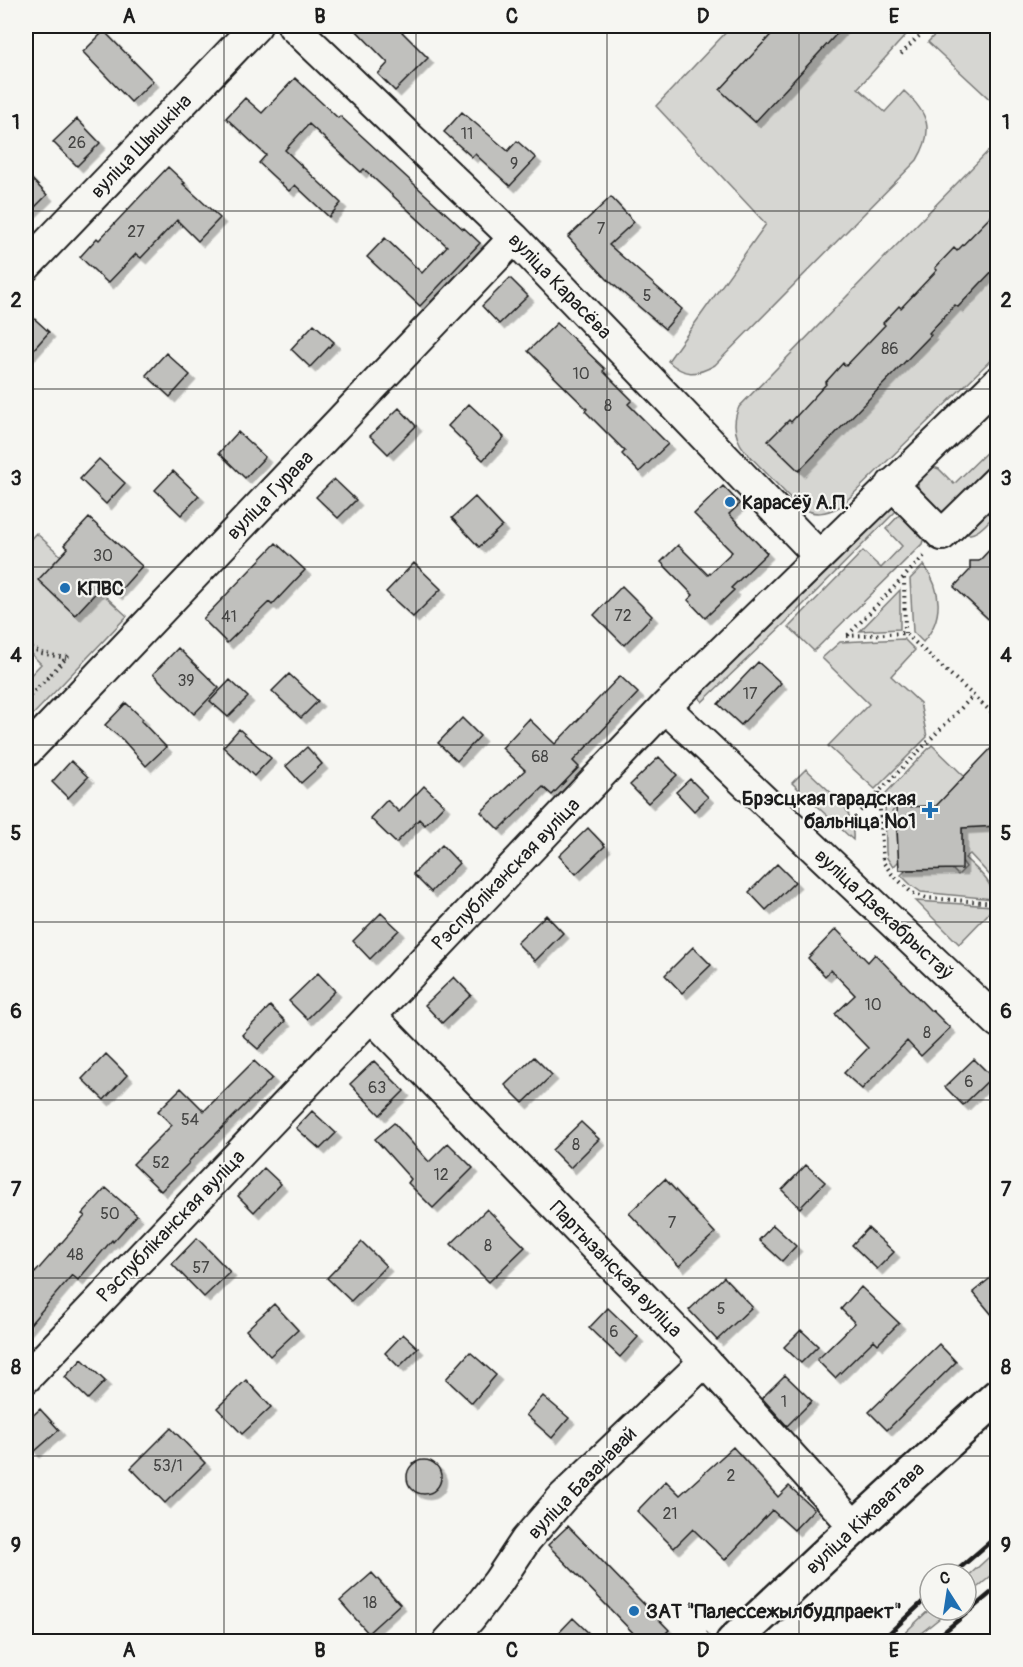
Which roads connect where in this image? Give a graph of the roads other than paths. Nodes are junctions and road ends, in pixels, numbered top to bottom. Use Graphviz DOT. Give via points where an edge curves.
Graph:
graph roads {
  1 [pos="256,26"];
  2 [pos="293,26"];
  3 [pos="514,238"];
  4 [pos="26,266"];
  5 [pos="998,382"];
  6 [pos="998,480"];
  7 [pos="892,484"];
  8 [pos="819,556"];
  9 [pos="665,707"];
  10 [pos="26,752"];
  11 [pos="371,1016"];
  12 [pos="998,1022"];
  13 [pos="705,1361"];
  14 [pos="26,1378"];
  15 [pos="998,1396"];
  16 [pos="855,1527"];
  17 [pos="448,1641"];
  18 [pos="733,1641"];
  1 -- 4 [label="street, вуліца Шышкіна"];
  2 -- 3 [label="street, вуліца Карасёва"];
  3 -- 8 [label="street, вуліца Карасёва"];
  3 -- 10 [label="street, вуліца Гурава"];
  5 -- 7 [label="street, Рэспубліканская вуліца"];
  6 -- 7 [label="street" via="942,536"];
  7 -- 8 [label="street, Рэспубліканская вуліца"];
  8 -- 9 [label="street, Рэспубліканская вуліца"];
  9 -- 11 [label="street, Рэспубліканская вуліца"];
  9 -- 12 [label="street, вуліца Дзекабрыстаў"];
  11 -- 13 [label="street, Партызанская вуліца"];
  11 -- 14 [label="street, Рэспубліканская вуліца"];
  13 -- 16 [label="street, Партызанская вуліца"];
  13 -- 17 [label="street, вуліца Базанавай" via="563,1497"];
  15 -- 16 [label="main road, вуліца Кіжаватава"];
  16 -- 18 [label="main road, вуліца Кіжаватава"];
}
